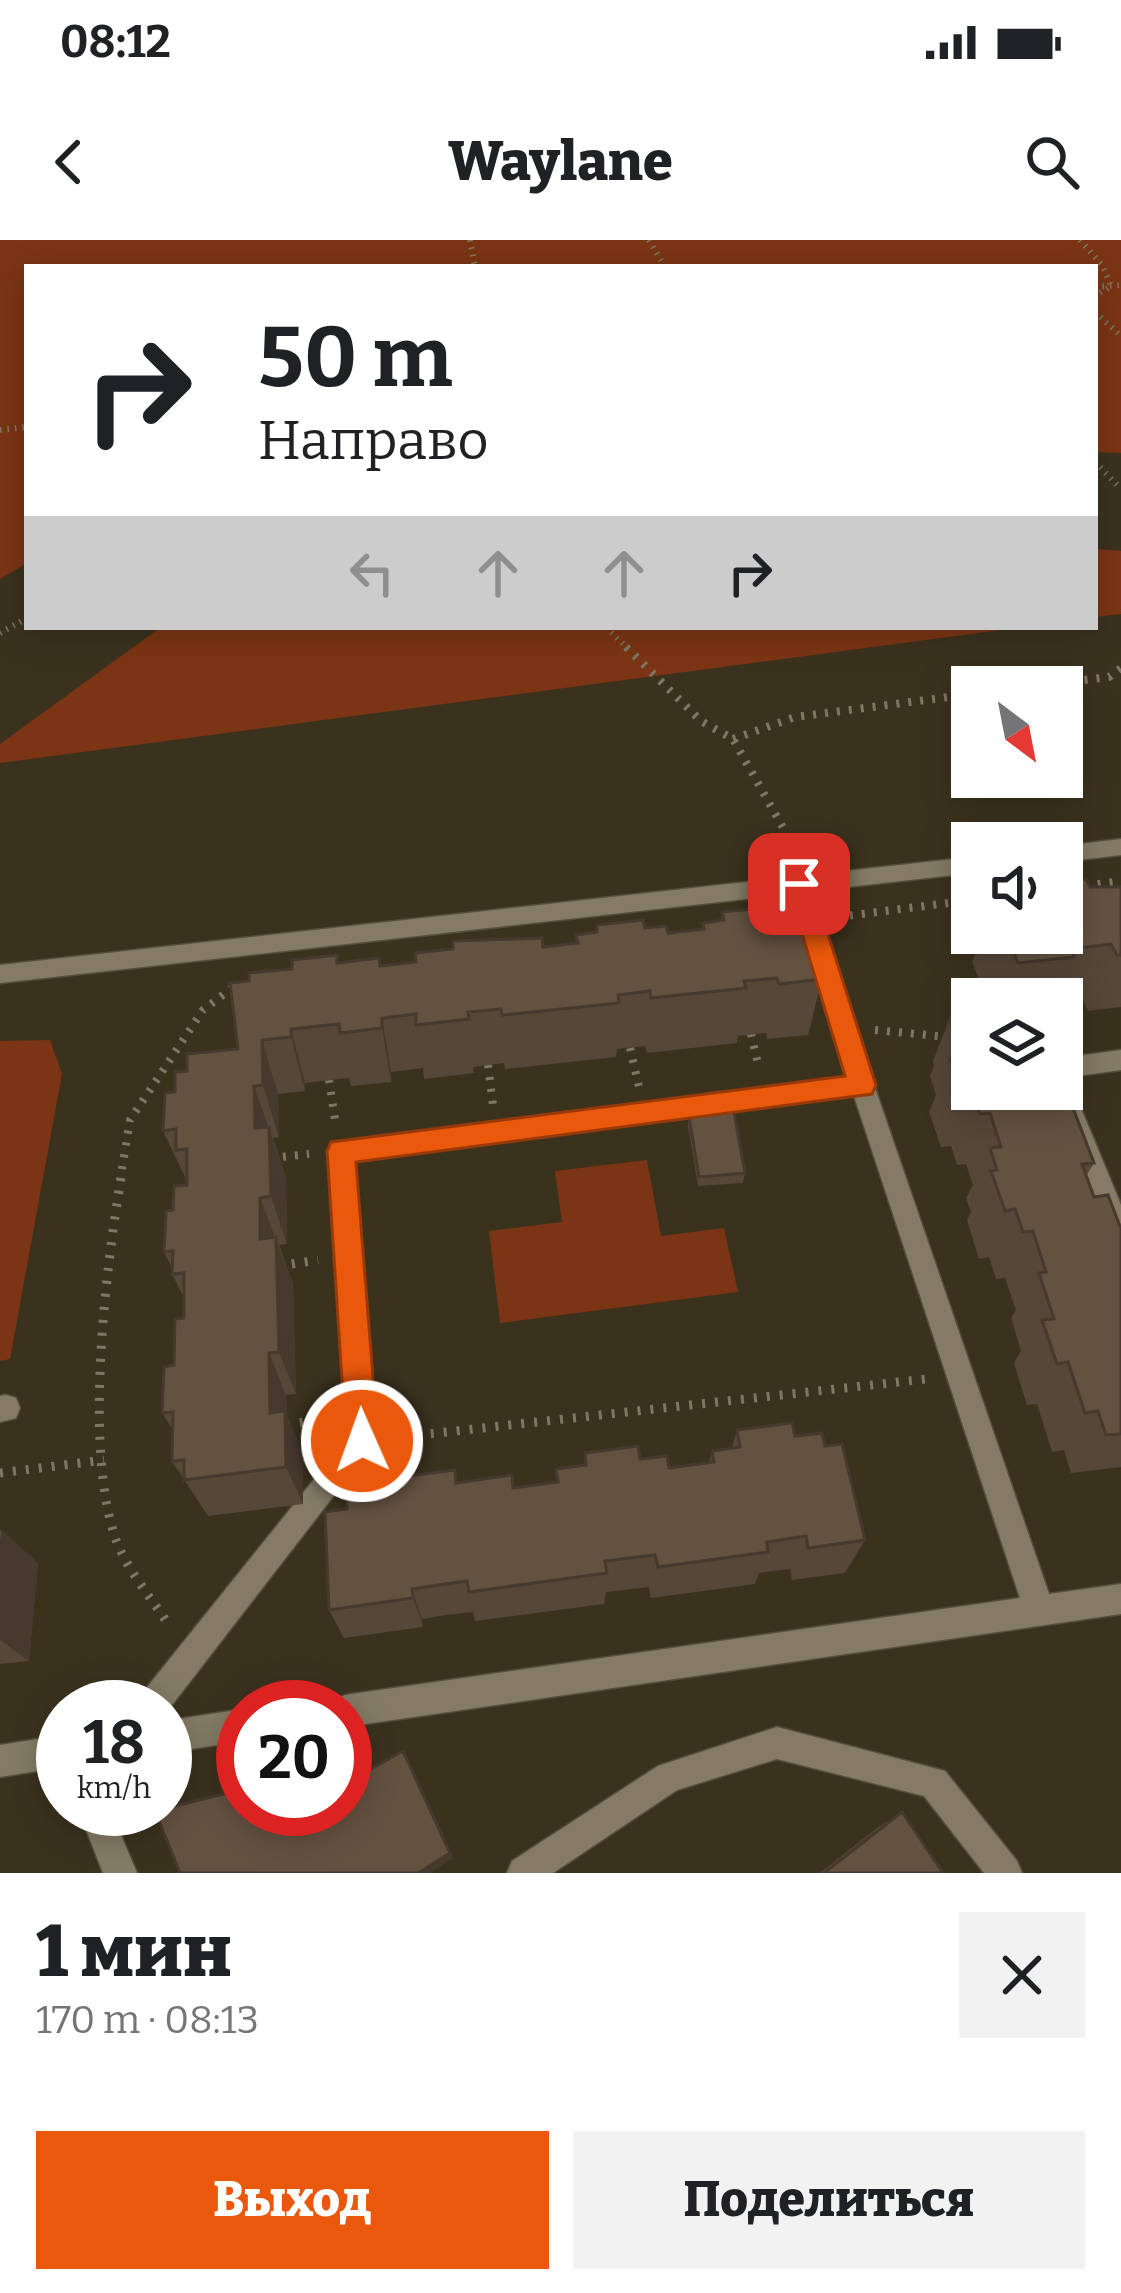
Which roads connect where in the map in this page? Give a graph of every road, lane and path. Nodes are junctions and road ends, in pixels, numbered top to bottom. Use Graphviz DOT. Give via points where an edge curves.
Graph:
graph roads {
  1 [pos="1079,240"];
  2 [pos="1121,285"];
  3 [pos="1112,286"];
  4 [pos="1098,291"];
  5 [pos="1098,315"];
  6 [pos="1121,336"];
  7 [pos="1098,465"];
  8 [pos="1121,489"];
  9 [pos="609,630"];
  10 [pos="1121,668"];
  11 [pos="1083,680"];
  12 [pos="951,697"];
  13 [pos="733,739"];
  14 [pos="1121,848"];
  15 [pos="1083,852"];
  16 [pos="951,867"];
  17 [pos="1121,881"];
  18 [pos="807,884"];
  19 [pos="1083,886"];
  20 [pos="951,903"];
  21 [pos="810,920"];
  22 [pos="0,974"];
  23 [pos="250,975"];
  24 [pos="843,1027"];
  25 [pos="951,1037"];
  26 [pos="1121,1060"];
  27 [pos="1083,1065"];
  28 [pos="329,1080"];
  29 [pos="862,1085"];
  30 [pos="1070,1110"];
  31 [pos="341,1151"];
  32 [pos="1121,1237"];
  33 [pos="963,1375"];
  34 [pos="362,1441"];
  35 [pos="104,1460"];
  36 [pos="0,1473"];
  37 [pos="1121,1599"];
  38 [pos="1039,1610"];
  39 [pos="190,1659"];
  40 [pos="173,1680"];
  41 [pos="372,1707"];
  42 [pos="36,1755"];
  43 [pos="0,1761"];
  44 [pos="105,1836"];
  45 [pos="119,1873"];
  46 [pos="524,1873"];
  47 [pos="1005,1873"];
  1 -- 3 [label="path"];
  2 -- 3 [label="path"];
  3 -- 4 [label="path"];
  5 -- 6 [label="path"];
  7 -- 8 [label="path"];
  9 -- 13 [label="path" via="700,721"];
  10 -- 11 [label="path"];
  12 -- 13 [label="path" via="795,717"];
  13 -- 18 [label="path"];
  14 -- 15 [label="lane"];
  16 -- 18 [label="lane"];
  17 -- 19 [label="path"];
  18 -- 21 [label="lane"];
  18 -- 22 [label="lane"];
  20 -- 21 [label="path"];
  21 -- 24 [label="lane"];
  23 -- 35 [label="path" via="202,1010 130,1120 104,1281"];
  24 -- 25 [label="path"];
  24 -- 29 [label="lane"];
  26 -- 27 [label="lane"];
  28 -- 31 [label="path"];
  29 -- 31 [label="lane"];
  29 -- 33 [label="lane"];
  30 -- 32 [label="lane"];
  31 -- 34 [label="lane"];
  33 -- 34 [label="path"];
  33 -- 38 [label="lane"];
  34 -- 39 [label="lane"];
  35 -- 36 [label="path"];
  35 -- 39 [label="path" via="117,1542"];
  37 -- 38 [label="lane"];
  38 -- 41 [label="lane"];
  39 -- 40 [label="lane"];
  42 -- 43 [label="lane"];
  44 -- 45 [label="lane"];
  46 -- 47 [label="lane" via="669,1777 777,1743 934,1782"];
}
